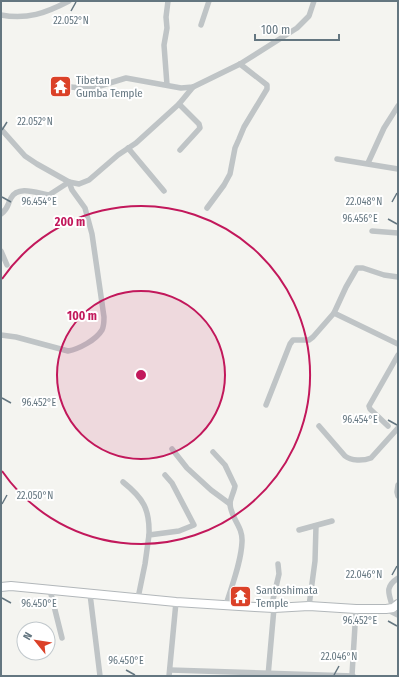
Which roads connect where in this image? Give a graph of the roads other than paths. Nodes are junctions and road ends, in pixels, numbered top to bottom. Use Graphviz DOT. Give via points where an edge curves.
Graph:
graph roads {
  1 [pos="69,1"];
  2 [pos="168,1"];
  3 [pos="208,1"];
  4 [pos="314,1"];
  5 [pos="1,15"];
  6 [pos="201,25"];
  7 [pos="240,64"];
  8 [pos="167,85"];
  9 [pos="71,87"];
  10 [pos="193,87"];
  11 [pos="178,104"];
  12 [pos="398,106"];
  13 [pos="1,129"];
  14 [pos="128,148"];
  15 [pos="180,150"];
  16 [pos="337,159"];
  17 [pos="368,163"];
  18 [pos="398,168"];
  19 [pos="69,182"];
  20 [pos="164,191"];
  21 [pos="207,208"];
  22 [pos="1,214"];
  23 [pos="372,231"];
  24 [pos="398,233"];
  25 [pos="1,251"];
  26 [pos="7,265"];
  27 [pos="398,278"];
  28 [pos="334,313"];
  29 [pos="1,335"];
  30 [pos="398,344"];
  31 [pos="398,355"];
  32 [pos="266,405"];
  33 [pos="319,426"];
  34 [pos="388,426"];
  35 [pos="398,428"];
  36 [pos="172,448"];
  37 [pos="213,452"];
  38 [pos="166,475"];
  39 [pos="123,482"];
  40 [pos="398,485"];
  41 [pos="398,496"];
  42 [pos="230,504"];
  43 [pos="332,521"];
  44 [pos="316,526"];
  45 [pos="299,530"];
  46 [pos="149,535"];
  47 [pos="278,564"];
  48 [pos="398,578"];
  49 [pos="1,587"];
  50 [pos="50,590"];
  51 [pos="90,594"];
  52 [pos="138,598"];
  53 [pos="176,602"];
  54 [pos="226,605"];
  55 [pos="309,606"];
  56 [pos="272,608"];
  57 [pos="356,608"];
  58 [pos="394,609"];
  59 [pos="62,638"];
  60 [pos="170,673"];
  61 [pos="269,675"];
  62 [pos="100,676"];
  63 [pos="352,676"];
  1 -- 5 [label="street" via="32,17 13,18"];
  2 -- 8 [label="street" via="164,45"];
  3 -- 6 [label="street"];
  4 -- 7 [label="street" via="308,16 297,28"];
  7 -- 10 [label="street"];
  7 -- 21 [label="street" via="267,85 267,89 235,148 230,174"];
  8 -- 9 [label="street" via="126,78 90,89"];
  8 -- 10 [label="street"];
  10 -- 11 [label="street"];
  11 -- 14 [label="street"];
  11 -- 15 [label="street" via="200,128"];
  12 -- 17 [label="street" via="384,128"];
  13 -- 19 [label="street" via="25,156"];
  14 -- 19 [label="street" via="89,180 79,184"];
  14 -- 20 [label="street"];
  16 -- 17 [label="street"];
  17 -- 18 [label="street"];
  19 -- 22 [label="street" via="49,195 20,190 11,198 6,210"];
  19 -- 29 [label="street" via="86,208 92,234 103,307 102,330 85,345 68,351"];
  23 -- 24 [label="street"];
  25 -- 26 [label="street"];
  27 -- 28 [label="street" via="357,268"];
  28 -- 30 [label="street"];
  28 -- 32 [label="street" via="309,340 293,340 290,344"];
  31 -- 34 [label="street" via="369,406"];
  33 -- 35 [label="street" via="349,460 371,458"];
  36 -- 42 [label="street" via="187,468"];
  37 -- 42 [label="street" via="225,465 235,486"];
  38 -- 46 [label="street" via="194,525 179,531"];
  39 -- 46 [label="street" via="136,492 146,506"];
  40 -- 41 [label="street"];
  42 -- 54 [label="street" via="241,530 242,542 238,566"];
  43 -- 44 [label="street"];
  44 -- 45 [label="street"];
  44 -- 55 [label="street" via="315,561"];
  46 -- 52 [label="street"];
  47 -- 56 [label="street" via="280,574"];
  48 -- 58 [label="street" via="392,582 388,590"];
  49 -- 50 [label="street"];
  50 -- 51 [label="street"];
  50 -- 59 [label="street"];
  51 -- 52 [label="street"];
  51 -- 62 [label="street"];
  52 -- 53 [label="street"];
  53 -- 54 [label="street"];
  53 -- 60 [label="street"];
  54 -- 56 [label="street"];
  55 -- 56 [label="street"];
  55 -- 57 [label="street"];
  56 -- 61 [label="street"];
  57 -- 58 [label="street"];
  57 -- 63 [label="street"];
  60 -- 61 [label="street"];
  61 -- 63 [label="street"];
}
